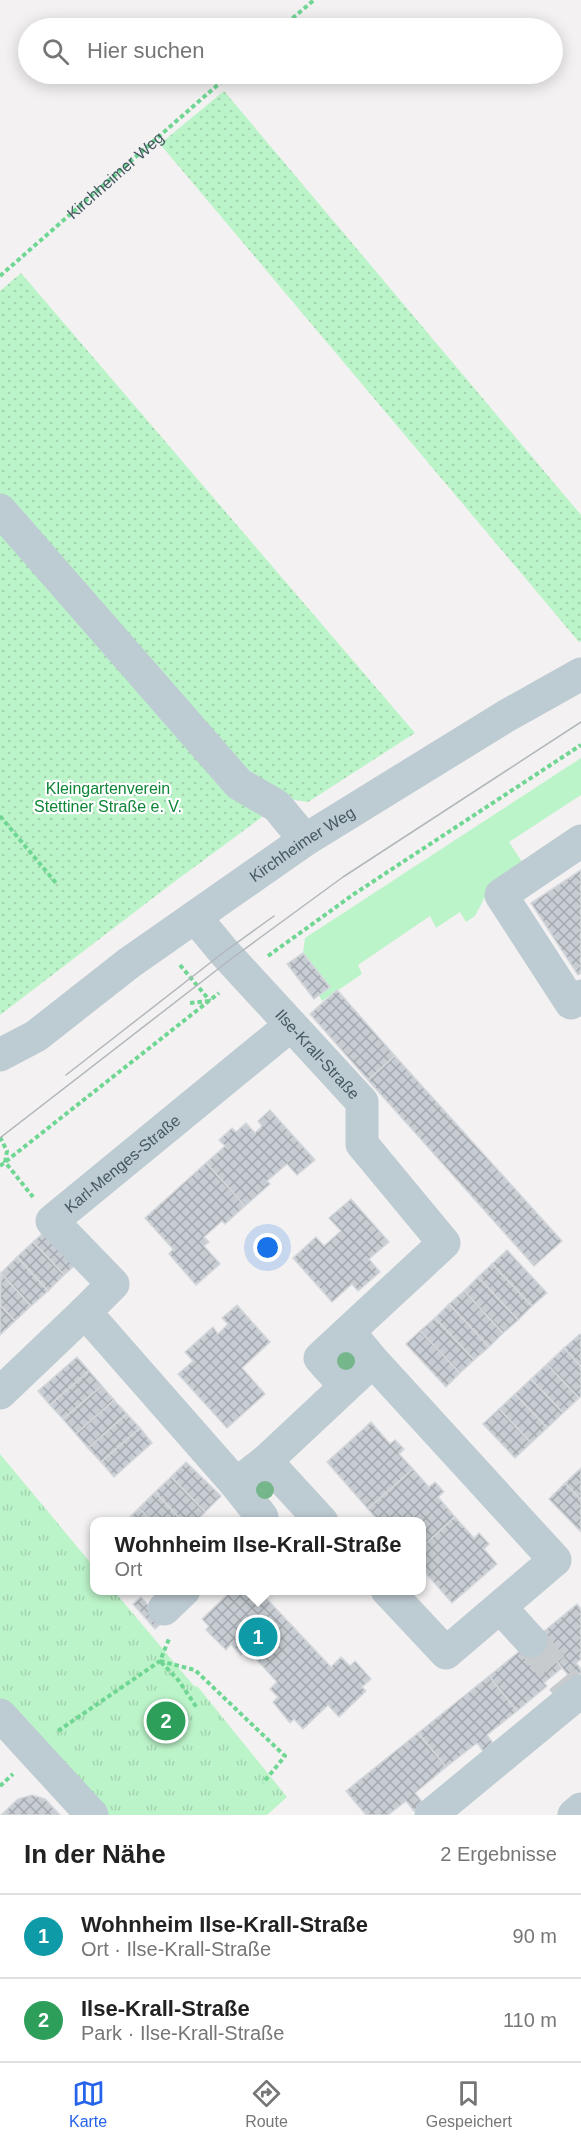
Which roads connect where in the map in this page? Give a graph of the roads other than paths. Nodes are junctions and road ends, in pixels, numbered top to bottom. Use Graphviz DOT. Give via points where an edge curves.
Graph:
graph roads {
  1 [pos="0,510"];
  2 [pos="581,674"];
  3 [pos="305,840"];
  4 [pos="581,841"];
  5 [pos="195,916"];
  6 [pos="581,996"];
  7 [pos="291,1025"];
  8 [pos="36,1036"];
  9 [pos="0,1055"];
  10 [pos="0,1078"];
  11 [pos="85,1312"];
  12 [pos="349,1332"];
  13 [pos="372,1361"];
  14 [pos="345,1386"];
  15 [pos="0,1393"];
  16 [pos="266,1461"];
  17 [pos="236,1484"];
  18 [pos="292,1490"];
  19 [pos="259,1517"];
  20 [pos="262,1517"];
  21 [pos="318,1517"];
  22 [pos="392,1595"];
  23 [pos="501,1608"];
  24 [pos="531,1641"];
  25 [pos="574,1690"];
  26 [pos="0,1715"];
  27 [pos="581,1809"];
  28 [pos="92,1815"];
  29 [pos="431,1815"];
  30 [pos="574,1815"];
  1 -- 3 [label="street" via="239,784 277,806"];
  2 -- 3 [label="street, Kirchheimer Weg"];
  3 -- 5 [label="street, Kirchheimer Weg"];
  4 -- 6 [label="street" via="501,895 571,1003"];
  5 -- 7 [label="street, Ilse-Krall-Straße"];
  5 -- 8 [label="street, Kirchheimer Weg"];
  7 -- 11 [label="street, Karl-Menges-Straße" via="52,1221 113,1284"];
  7 -- 12 [label="street, Ilse-Krall-Straße" via="362,1102 362,1144 444,1243"];
  8 -- 9 [label="street, Kirchheimer Weg"];
  8 -- 10 [label="street, Kirchheimer Weg"];
  11 -- 15 [label="street, Karl-Menges-Straße"];
  11 -- 17 [label="street"];
  12 -- 13 [label="street"];
  12 -- 14 [label="street, Ilse-Krall-Straße" via="320,1358"];
  13 -- 14 [label="street"];
  13 -- 23 [label="street" via="555,1560"];
  14 -- 16 [label="street"];
  16 -- 17 [label="street"];
  16 -- 18 [label="street"];
  17 -- 19 [label="street"];
  18 -- 20 [label="street"];
  18 -- 21 [label="street"];
  22 -- 23 [label="street" via="447,1653"];
  23 -- 24 [label="street"];
  25 -- 29 [label="street"];
  26 -- 28 [label="street"];
  27 -- 30 [label="street"];
}
